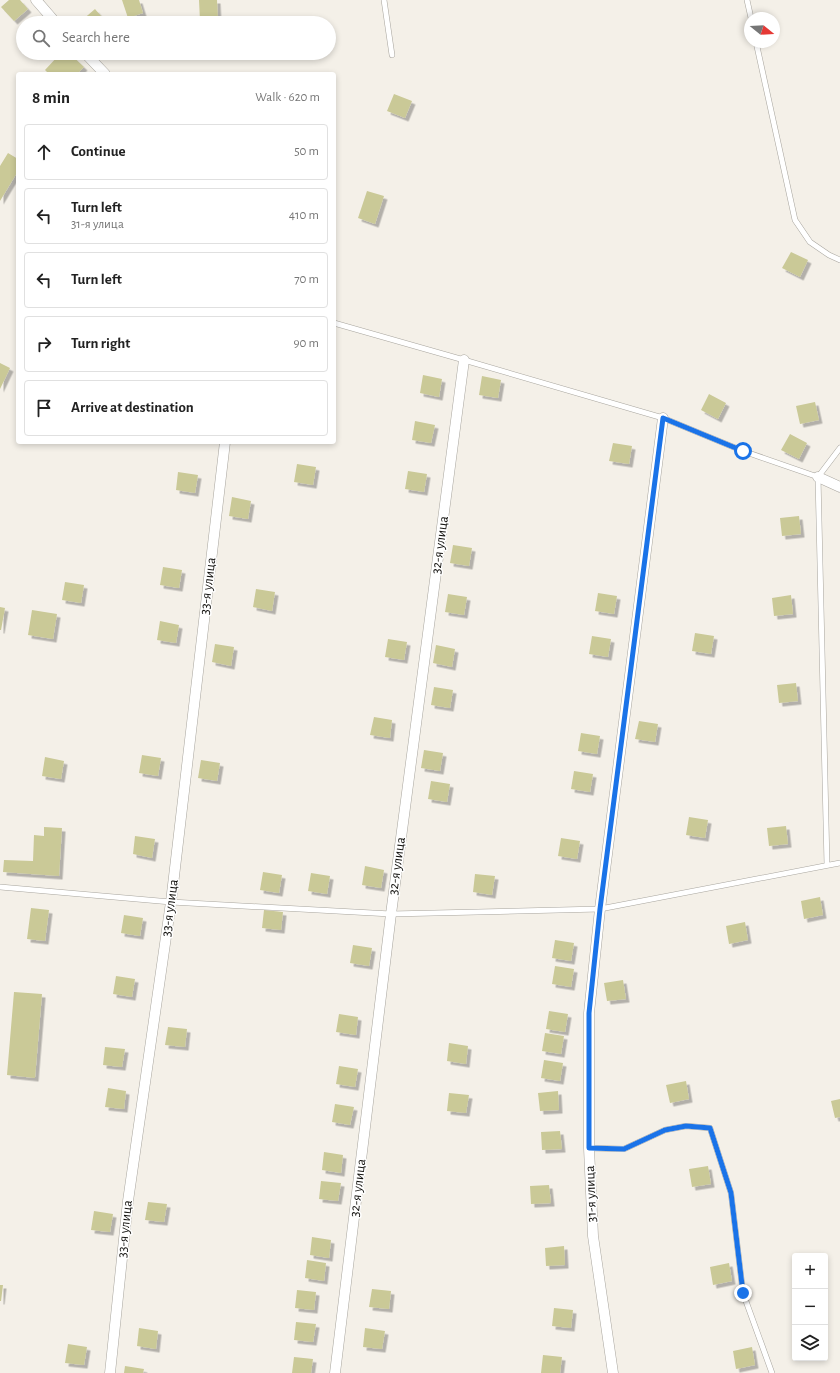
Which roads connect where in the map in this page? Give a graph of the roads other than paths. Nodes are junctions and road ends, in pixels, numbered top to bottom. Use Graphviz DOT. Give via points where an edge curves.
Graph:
graph roads {
  1 [pos="36,0"];
  2 [pos="384,0"];
  3 [pos="747,0"];
  4 [pos="750,12"];
  5 [pos="50,16"];
  6 [pos="757,48"];
  7 [pos="392,55"];
  8 [pos="92,60"];
  9 [pos="103,72"];
  10 [pos="840,260"];
  11 [pos="336,324"];
  12 [pos="464,360"];
  13 [pos="663,418"];
  14 [pos="225,444"];
  15 [pos="840,448"];
  16 [pos="818,477"];
  17 [pos="840,487"];
  18 [pos="840,863"];
  19 [pos="827,865"];
  20 [pos="0,887"];
  21 [pos="171,902"];
  22 [pos="600,909"];
  23 [pos="391,914"];
  24 [pos="589,1148"];
  25 [pos="110,1373"];
  26 [pos="335,1373"];
  27 [pos="613,1373"];
  28 [pos="772,1373"];
  1 -- 5 [label="street"];
  2 -- 7 [label="lane"];
  3 -- 4 [label="lane"];
  6 -- 10 [label="lane" via="795,220 810,242"];
  8 -- 9 [label="street"];
  11 -- 12 [label="lane"];
  12 -- 13 [label="lane"];
  12 -- 23 [label="street, 32-я улица"];
  13 -- 16 [label="lane" via="743,451"];
  13 -- 22 [label="street, 31-я улица"];
  14 -- 21 [label="street, 33-я улица"];
  15 -- 16 [label="lane"];
  16 -- 17 [label="street"];
  16 -- 19 [label="lane"];
  18 -- 19 [label="lane"];
  19 -- 22 [label="lane"];
  20 -- 21 [label="lane"];
  21 -- 23 [label="lane"];
  21 -- 25 [label="street, 33-я улица" via="128,1201"];
  22 -- 23 [label="lane"];
  22 -- 24 [label="street, 31-я улица" via="589,1013"];
  23 -- 26 [label="street, 32-я улица"];
  24 -- 27 [label="street, 31-я улица" via="593,1236"];
  24 -- 28 [label="lane" via="624,1149 665,1130 686,1126 710,1128 731,1193 743,1293"];
}
